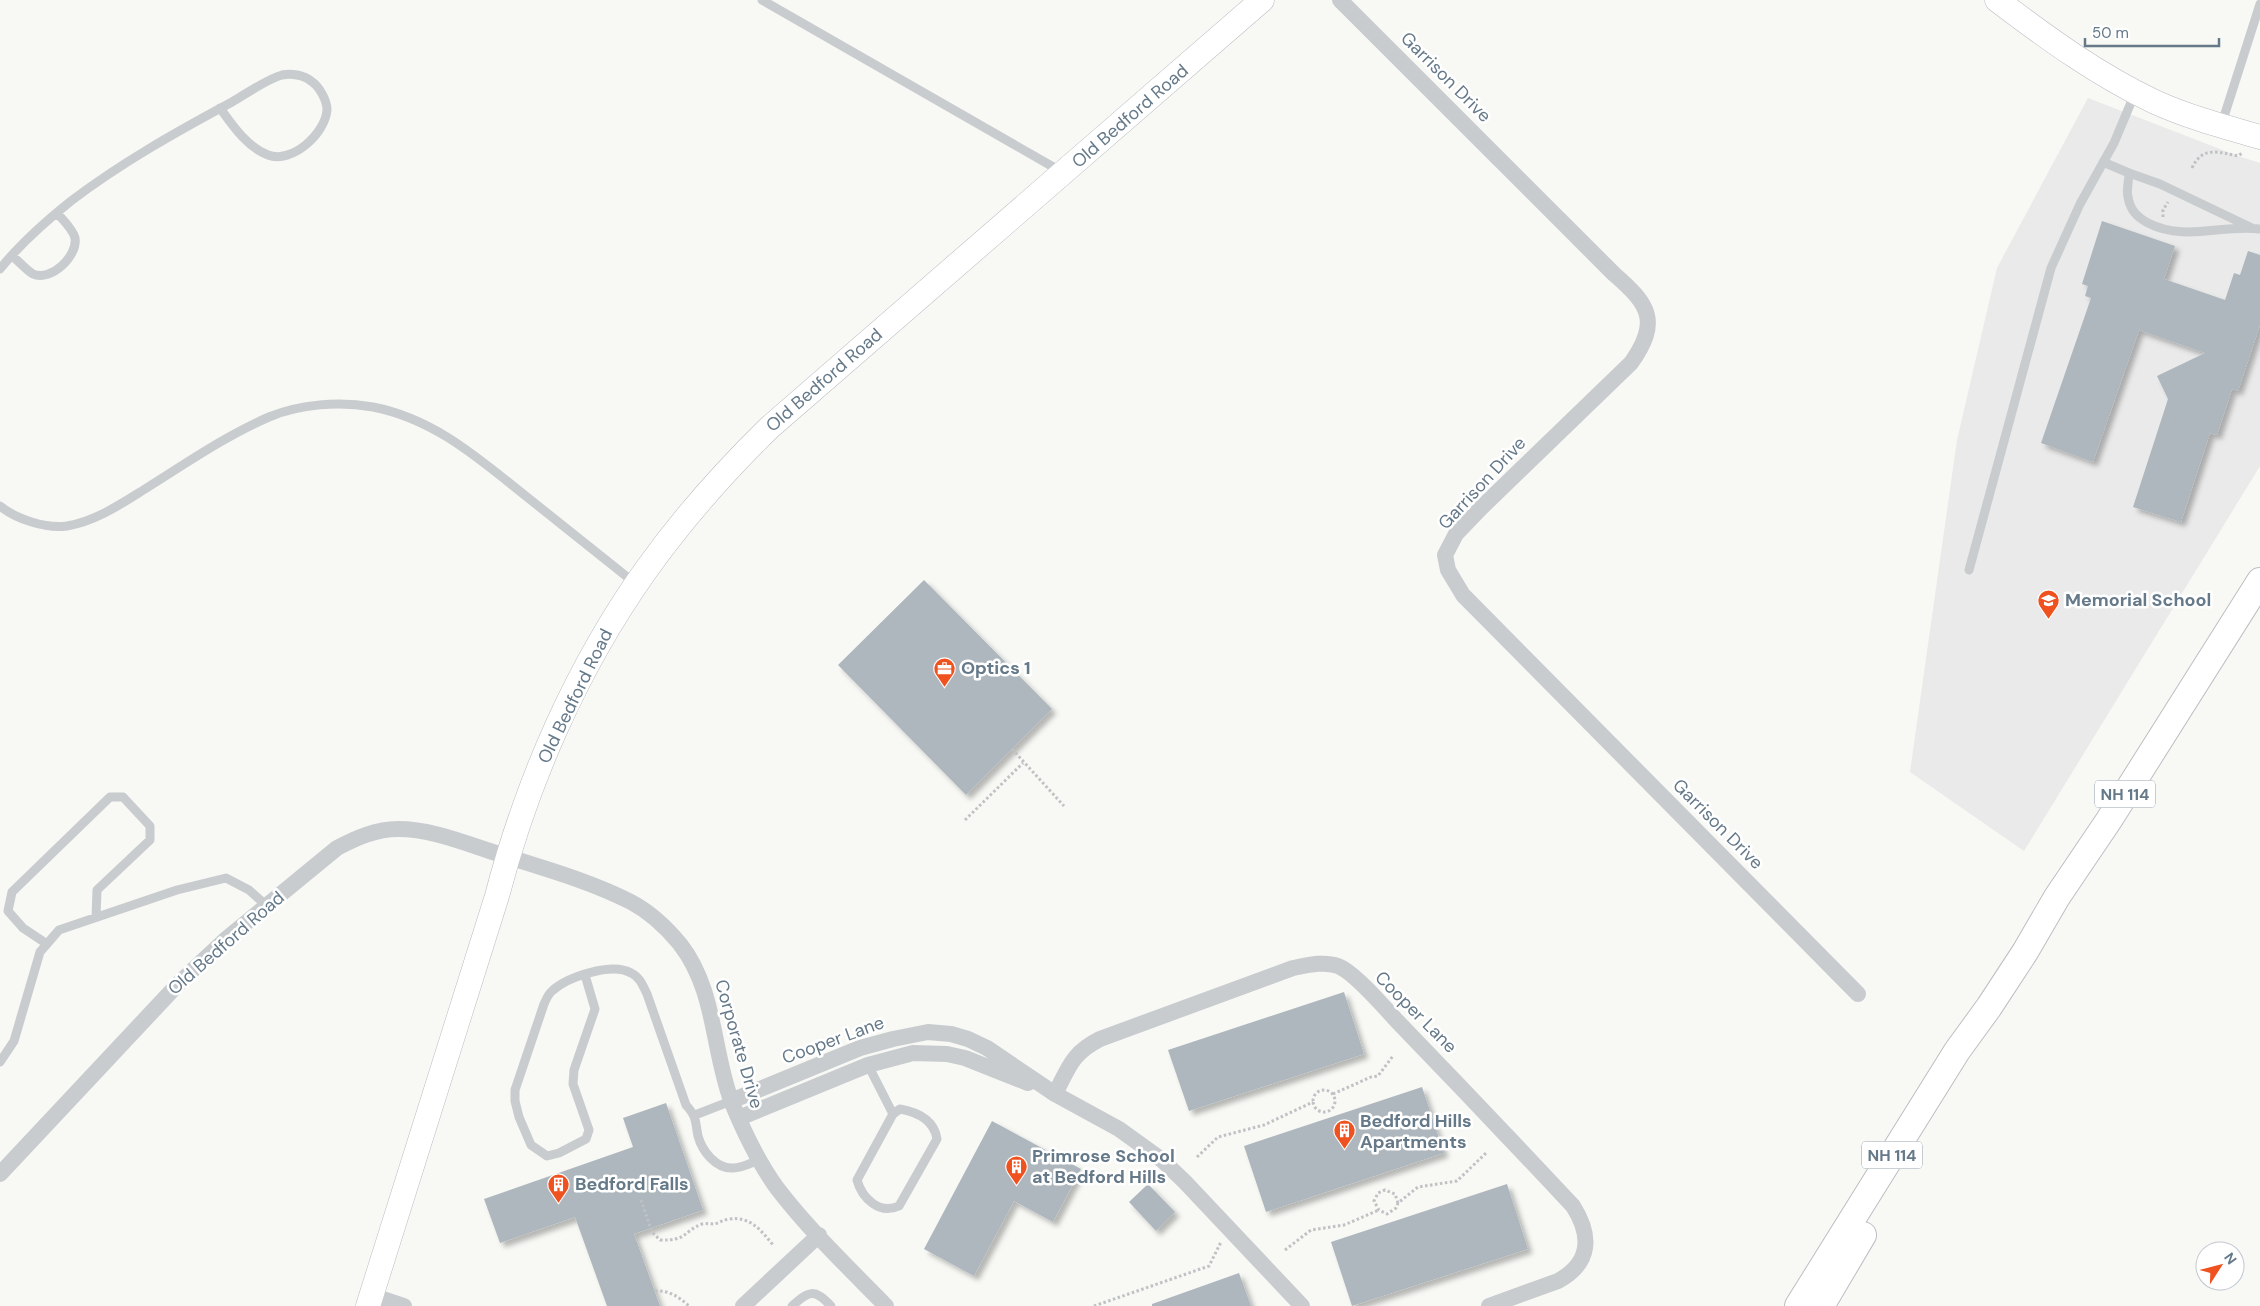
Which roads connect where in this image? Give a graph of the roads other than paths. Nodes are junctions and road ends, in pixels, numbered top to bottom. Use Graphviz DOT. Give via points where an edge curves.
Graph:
graph roads {
  1 [pos="762,0"];
  2 [pos="1262,0"];
  3 [pos="1340,0"];
  4 [pos="1997,0"];
  5 [pos="2260,4"];
  6 [pos="2135,92"];
  7 [pos="220,108"];
  8 [pos="2220,126"];
  9 [pos="2252,142"];
  10 [pos="2103,162"];
  11 [pos="1064,173"];
  12 [pos="2129,174"];
  13 [pos="57,213"];
  14 [pos="2256,229"];
  15 [pos="12,256"];
  16 [pos="0,270"];
  17 [pos="0,506"];
  18 [pos="1969,570"];
  19 [pos="2260,581"];
  20 [pos="637,584"];
  21 [pos="507,857"];
  22 [pos="267,906"];
  23 [pos="96,917"];
  24 [pos="47,944"];
  25 [pos="585,975"];
  26 [pos="1858,994"];
  27 [pos="1990,1007"];
  28 [pos="0,1062"];
  29 [pos="868,1065"];
  30 [pos="1055,1094"];
  31 [pos="731,1101"];
  32 [pos="893,1114"];
  33 [pos="695,1115"];
  34 [pos="739,1118"];
  35 [pos="759,1160"];
  36 [pos="0,1174"];
  37 [pos="819,1235"];
  38 [pos="370,1300"];
  39 [pos="404,1306"];
  40 [pos="743,1306"];
  41 [pos="792,1306"];
  42 [pos="831,1306"];
  43 [pos="886,1306"];
  44 [pos="1302,1306"];
  45 [pos="1489,1306"];
  46 [pos="1798,1306"];
  47 [pos="1821,1306"];
  1 -- 11 [label="lane"];
  2 -- 11 [label="street, Old Bedford Road"];
  3 -- 26 [label="street, Garrison Drive" via="1630,288 1643,304 1649,324 1643,346 1631,363 1456,534 1445,555 1448,570 1463,595"];
  4 -- 6 [label="street" via="2049,39"];
  5 -- 8 [label="lane"];
  6 -- 8 [label="street"];
  6 -- 10 [label="lane"];
  7 -- 7 [label="lane" via="282,76 297,75 311,80 322,93 327,109 321,126 304,147 293,155 278,158 253,147"];
  7 -- 13 [label="lane" via="167,136 114,170"];
  8 -- 9 [label="street"];
  10 -- 12 [label="lane"];
  10 -- 18 [label="lane" via="2051,268"];
  11 -- 20 [label="street, Old Bedford Road" via="770,427 684,520"];
  12 -- 14 [label="lane" via="2160,184"];
  12 -- 14 [label="lane" via="2127,195 2131,208 2154,226 2193,233"];
  13 -- 15 [label="lane"];
  13 -- 15 [label="lane" via="72,231 75,247 57,270 41,276 33,274"];
  15 -- 16 [label="lane"];
  17 -- 20 [label="lane" via="31,523 66,526 94,518 118,506 270,416 321,405 371,407 417,420 456,441"];
  19 -- 27 [label="main road, NH 114"];
  20 -- 21 [label="street, Old Bedford Road" via="607,630 554,733"];
  21 -- 22 [label="street, Old Bedford Road" via="416,830 375,832 337,848"];
  21 -- 31 [label="street, Corporate Drive" via="596,886 632,903 666,929 692,962 701,980"];
  21 -- 38 [label="street, Old Bedford Road"];
  22 -- 23 [label="lane" via="249,890 226,878 177,890"];
  22 -- 36 [label="street, Old Bedford Road" via="180,982"];
  23 -- 24 [label="lane" via="60,930"];
  23 -- 24 [label="lane" via="97,890 150,840 150,826 123,797 110,797 12,892 8,911 23,928"];
  24 -- 28 [label="lane" via="40,952 14,1041"];
  25 -- 25 [label="lane" via="550,992 515,1090 518,1117 531,1145 547,1156 577,1145 586,1139 589,1130 573,1084 574,1070 595,1009"];
  25 -- 33 [label="lane" via="616,968 641,981 686,1104"];
  27 -- 46 [label="main road, NH 114" via="1957,1051"];
  27 -- 47 [label="main road, NH 114" via="1962,1065"];
  29 -- 30 [label="street, Cooper Lane" via="913,1053 947,1054 965,1058"];
  29 -- 32 [label="lane"];
  29 -- 34 [label="street, Cooper Lane"];
  30 -- 31 [label="street, Cooper Lane" via="987,1048 950,1034 928,1032 860,1048"];
  30 -- 44 [label="street, Cooper Lane" via="1119,1129 1162,1160"];
  30 -- 45 [label="street, Cooper Lane" via="1076,1054 1100,1038 1293,968 1318,964 1339,966 1374,996 1453,1078 1573,1206 1582,1220 1586,1244 1578,1266 1569,1275"];
  31 -- 33 [label="lane"];
  31 -- 34 [label="street, Corporate Drive"];
  32 -- 32 [label="lane" via="856,1180 868,1201 892,1209 899,1206 937,1139 934,1127 926,1119 900,1109"];
  33 -- 35 [label="lane" via="698,1137 713,1161 732,1168"];
  34 -- 35 [label="street, Corporate Drive"];
  35 -- 37 [label="street, Corporate Drive" via="777,1188"];
  37 -- 40 [label="street"];
  37 -- 43 [label="street, Corporate Drive"];
  38 -- 39 [label="street"];
  41 -- 42 [label="lane" via="806,1294 814,1293"];
}
